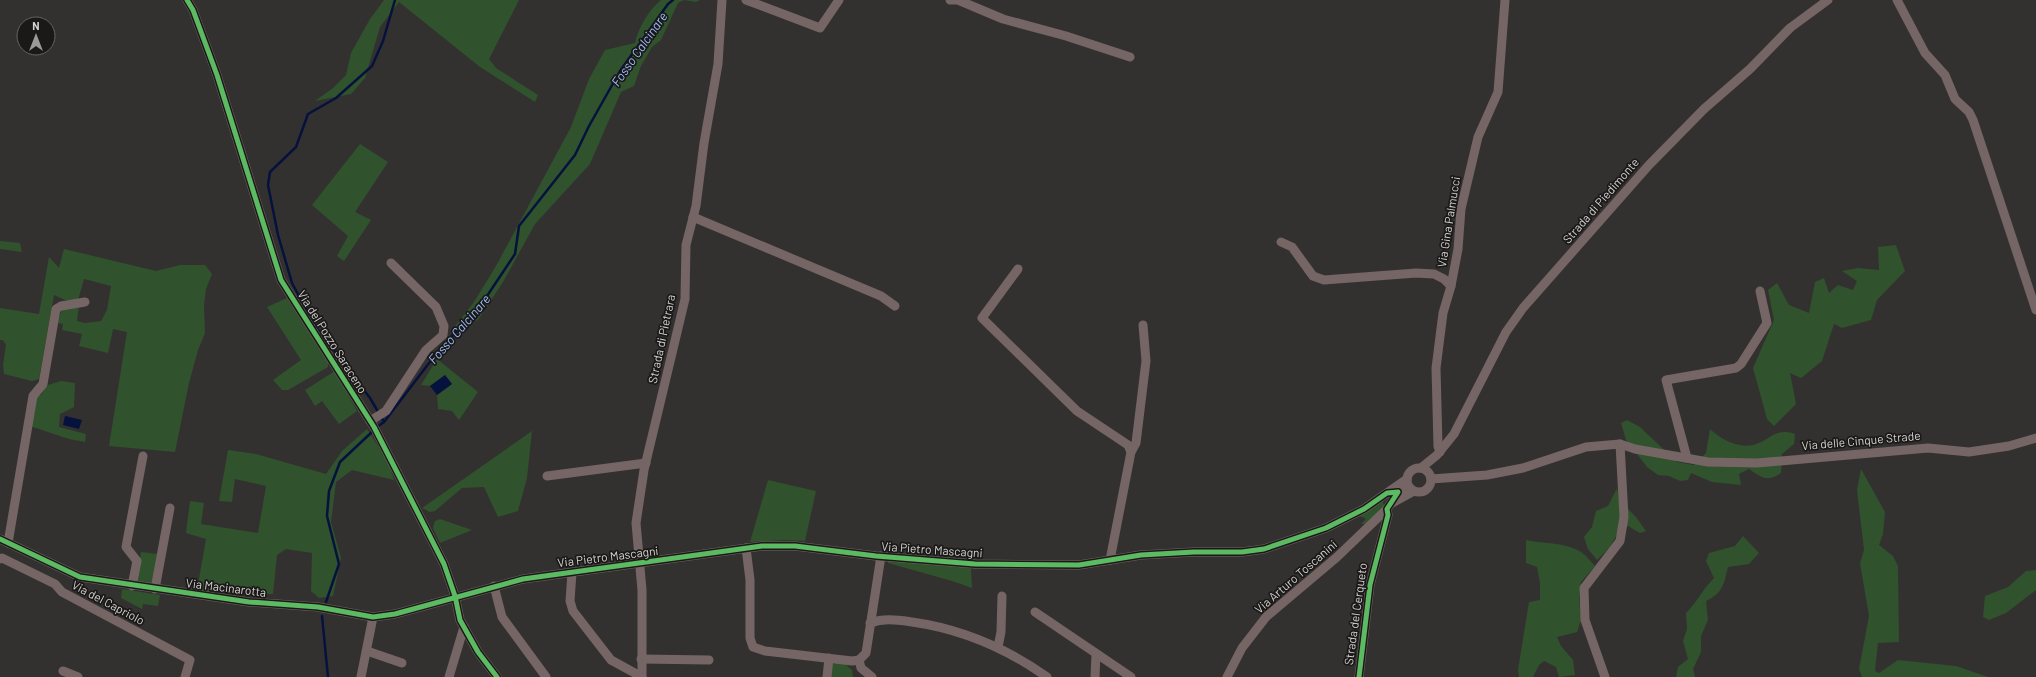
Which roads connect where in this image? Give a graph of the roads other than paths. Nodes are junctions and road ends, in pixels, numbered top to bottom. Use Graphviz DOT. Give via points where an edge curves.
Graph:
graph roads {
  1 [pos="187,0"];
  2 [pos="722,0"];
  3 [pos="746,0"];
  4 [pos="839,0"];
  5 [pos="950,0"];
  6 [pos="1505,0"];
  7 [pos="1828,0"];
  8 [pos="1897,0"];
  9 [pos="1130,57"];
  10 [pos="693,217"];
  11 [pos="1282,242"];
  12 [pos="391,263"];
  13 [pos="1018,269"];
  14 [pos="1451,286"];
  15 [pos="1760,291"];
  16 [pos="85,302"];
  17 [pos="896,306"];
  18 [pos="2036,310"];
  19 [pos="1143,325"];
  20 [pos="370,421"];
  21 [pos="2036,438"];
  22 [pos="1620,444"];
  23 [pos="1131,452"];
  24 [pos="1439,453"];
  25 [pos="143,456"];
  26 [pos="1687,458"];
  27 [pos="646,463"];
  28 [pos="1421,468"];
  29 [pos="547,476"];
  30 [pos="1431,477"];
  31 [pos="1407,481"];
  32 [pos="1398,492"];
  33 [pos="1386,493"];
  34 [pos="1411,493"];
  35 [pos="1390,506"];
  36 [pos="170,508"];
  37 [pos="4,541"];
  38 [pos="746,548"];
  39 [pos="881,556"];
  40 [pos="0,559"];
  41 [pos="1110,560"];
  42 [pos="639,564"];
  43 [pos="572,572"];
  44 [pos="132,586"];
  45 [pos="494,586"];
  46 [pos="155,590"];
  47 [pos="455,596"];
  48 [pos="1002,596"];
  49 [pos="1035,612"];
  50 [pos="373,616"];
  51 [pos="870,623"];
  52 [pos="464,627"];
  53 [pos="998,647"];
  54 [pos="367,651"];
  55 [pos="1096,654"];
  56 [pos="829,658"];
  57 [pos="641,659"];
  58 [pos="709,660"];
  59 [pos="859,660"];
  60 [pos="402,663"];
  61 [pos="63,670"];
  62 [pos="78,677"];
  63 [pos="185,677"];
  64 [pos="361,677"];
  65 [pos="449,677"];
  66 [pos="497,677"];
  67 [pos="546,677"];
  68 [pos="642,677"];
  69 [pos="827,677"];
  70 [pos="872,677"];
  71 [pos="1047,677"];
  72 [pos="1095,677"];
  73 [pos="1131,677"];
  74 [pos="1227,677"];
  75 [pos="1359,677"];
  76 [pos="1605,677"];
  1 -- 20 [label="street, Via del Pozzo Saraceno" via="217,75 281,280"];
  2 -- 10 [label="street, Strada di Pietrara" via="718,64"];
  3 -- 4 [label="street" via="820,28"];
  5 -- 9 [label="street" via="958,0 1003,19"];
  6 -- 14 [label="street, Via Gina Palmucci" via="1498,92 1478,137 1462,209"];
  7 -- 24 [label="street, Strada di Piedimonte" via="1790,28 1649,165 1523,308 1506,332 1454,434"];
  8 -- 18 [label="street" via="1925,53 1945,75 1955,99 1969,112 1973,120"];
  10 -- 17 [label="street" via="881,296"];
  10 -- 27 [label="street, Strada di Pietrara" via="686,245 685,299"];
  11 -- 14 [label="street" via="1292,247 1313,276 1324,280 1416,273 1434,274"];
  12 -- 20 [label="street" via="436,307 444,326 443,335 426,350 386,411"];
  13 -- 23 [label="street" via="982,318 1077,411 1128,445"];
  14 -- 24 [label="street, Via Gina Palmucci" via="1443,313 1436,368"];
  15 -- 26 [label="street" via="1767,323 1741,364 1736,368 1666,380"];
  16 -- 37 [label="street" via="56,309 43,384 33,396"];
  19 -- 23 [label="street" via="1146,361 1136,443"];
  20 -- 47 [label="street, Via del Pozzo Saraceno" via="444,564"];
  21 -- 26 [label="street, Via delle Cinque Strade" via="2008,446 1969,452 1928,448 1757,463 1708,462"];
  22 -- 26 [label="street, Via delle Cinque Strade"];
  22 -- 30 [label="street, Via delle Cinque Strade" via="1586,448 1523,468 1487,475"];
  22 -- 76 [label="street" via="1624,517 1620,541 1584,588 1585,620"];
  23 -- 41 [label="street"];
  24 -- 28 [label="street, Strada di Piedimonte"];
  24 -- 30 [label="street, Strada di Piedimonte"];
  25 -- 44 [label="street" via="126,547 137,561"];
  27 -- 29 [label="street"];
  27 -- 42 [label="street, Strada di Pietrara" via="636,522"];
  28 -- 30 [label="street" via="1427,470"];
  28 -- 31 [label="street" via="1414,471"];
  30 -- 34 [label="street" via="1429,488"];
  31 -- 32 [label="street, Via Arturo Toscanini"];
  31 -- 33 [label="street, Via Pietro Mascagni"];
  31 -- 34 [label="street"];
  32 -- 33 [label="street"];
  32 -- 34 [label="street"];
  32 -- 35 [label="street, Via Arturo Toscanini"];
  33 -- 41 [label="street, Via Pietro Mascagni" via="1364,509 1326,528 1264,549 1141,555"];
  34 -- 35 [label="street, Via Arturo Toscanini"];
  35 -- 74 [label="street, Via Arturo Toscanini" via="1337,557 1266,617 1242,648"];
  35 -- 75 [label="street, Strada del Cerqueto" via="1370,585"];
  36 -- 46 [label="street"];
  37 -- 44 [label="street, Via Macinarotta" via="80,577"];
  38 -- 39 [label="street, Via Pietro Mascagni" via="795,546"];
  38 -- 42 [label="street, Via Pietro Mascagni"];
  38 -- 56 [label="street" via="750,580 750,638 753,646 765,651"];
  39 -- 41 [label="street, Via Pietro Mascagni" via="975,564 1079,565"];
  39 -- 51 [label="street"];
  40 -- 63 [label="street, Via del Capriolo" via="55,584 62,592 190,660"];
  42 -- 43 [label="street, Via Pietro Mascagni"];
  42 -- 57 [label="street, Strada di Pietrara" via="642,590"];
  43 -- 45 [label="street, Via Pietro Mascagni"];
  43 -- 68 [label="street" via="570,601 573,611 611,660"];
  44 -- 46 [label="street, Via Macinarotta"];
  45 -- 47 [label="street, Via Pietro Mascagni"];
  45 -- 67 [label="street" via="502,618"];
  46 -- 50 [label="street, Via Macinarotta" via="249,602 318,607"];
  47 -- 50 [label="street, Via Macinarotta" via="395,614"];
  47 -- 52 [label="street, Via del Pozzo Saraceno"];
  48 -- 53 [label="street"];
  49 -- 55 [label="street"];
  50 -- 54 [label="street"];
  51 -- 53 [label="street" via="880,619 891,619 932,625 966,634"];
  51 -- 59 [label="street" via="866,653"];
  52 -- 65 [label="street"];
  52 -- 66 [label="street, Via del Pozzo Saraceno" via="478,652"];
  53 -- 71 [label="street"];
  54 -- 60 [label="street"];
  54 -- 64 [label="street"];
  55 -- 72 [label="street"];
  55 -- 73 [label="street"];
  56 -- 59 [label="street"];
  56 -- 69 [label="street"];
  57 -- 58 [label="street"];
  57 -- 68 [label="street, Strada di Pietrara"];
  59 -- 70 [label="street" via="861,668"];
  61 -- 62 [label="street"];
}
